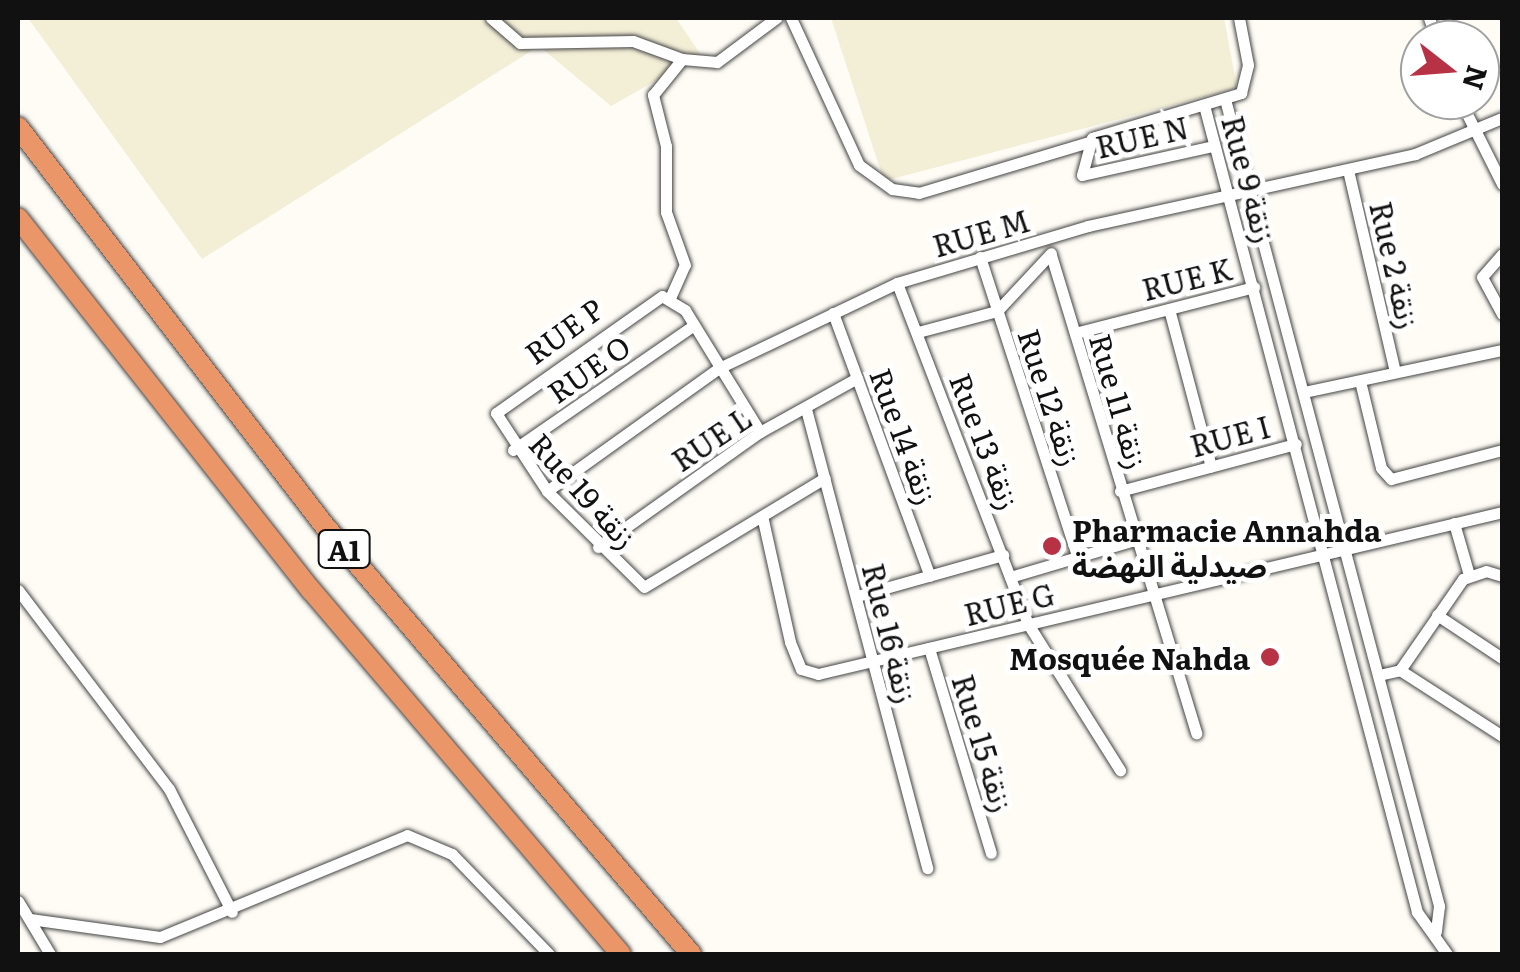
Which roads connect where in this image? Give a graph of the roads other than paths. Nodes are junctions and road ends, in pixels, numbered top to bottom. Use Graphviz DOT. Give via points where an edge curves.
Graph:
graph roads {
  1 [pos="490,18"];
  2 [pos="776,18"];
  3 [pos="792,18"];
  4 [pos="1239,18"];
  5 [pos="682,59"];
  6 [pos="1226,103"];
  7 [pos="1205,109"];
  8 [pos="1502,118"];
  9 [pos="1469,120"];
  10 [pos="18,127"];
  11 [pos="1474,131"];
  12 [pos="1089,142"];
  13 [pos="1214,146"];
  14 [pos="1348,170"];
  15 [pos="1502,184"];
  16 [pos="1249,191"];
  17 [pos="1228,196"];
  18 [pos="18,218"];
  19 [pos="1050,238"];
  20 [pos="1502,254"];
  21 [pos="1051,255"];
  22 [pos="980,257"];
  23 [pos="897,283"];
  24 [pos="1254,287"];
  25 [pos="670,298"];
  26 [pos="1168,309"];
  27 [pos="997,310"];
  28 [pos="833,313"];
  29 [pos="1502,314"];
  30 [pos="691,327"];
  31 [pos="918,332"];
  32 [pos="1074,334"];
  33 [pos="1502,350"];
  34 [pos="719,368"];
  35 [pos="1395,372"];
  36 [pos="857,378"];
  37 [pos="1360,380"];
  38 [pos="1304,392"];
  39 [pos="513,398"];
  40 [pos="806,408"];
  41 [pos="760,432"];
  42 [pos="1296,444"];
  43 [pos="513,450"];
  44 [pos="1502,450"];
  45 [pos="1210,466"];
  46 [pos="825,478"];
  47 [pos="547,491"];
  48 [pos="1120,492"];
  49 [pos="1502,512"];
  50 [pos="763,520"];
  51 [pos="1454,523"];
  52 [pos="1134,540"];
  53 [pos="598,547"];
  54 [pos="1344,550"];
  55 [pos="1076,552"];
  56 [pos="1003,554"];
  57 [pos="1322,556"];
  58 [pos="1469,575"];
  59 [pos="930,576"];
  60 [pos="1010,576"];
  61 [pos="1502,576"];
  62 [pos="18,590"];
  63 [pos="1150,594"];
  64 [pos="858,596"];
  65 [pos="1437,616"];
  66 [pos="1028,624"];
  67 [pos="929,648"];
  68 [pos="1502,658"];
  69 [pos="872,664"];
  70 [pos="1400,670"];
  71 [pos="1379,675"];
  72 [pos="1196,733"];
  73 [pos="1502,736"];
  74 [pos="1120,770"];
  75 [pos="991,853"];
  76 [pos="928,868"];
  77 [pos="18,900"];
  78 [pos="232,912"];
  79 [pos="30,920"];
  80 [pos="1436,932"];
  81 [pos="50,954"];
  82 [pos="549,954"];
  83 [pos="621,954"];
  84 [pos="691,954"];
  85 [pos="1446,954"];
  1 -- 5 [label="street" via="520,43 633,41"];
  2 -- 5 [label="street" via="717,62"];
  3 -- 12 [label="street" via="859,165 892,190 919,194"];
  4 -- 6 [label="street" via="1247,82"];
  5 -- 25 [label="street" via="653,95 666,146 666,212 685,265"];
  6 -- 7 [label="street, Rue 9 زنقة"];
  6 -- 16 [label="street, Rue 9 زنقة"];
  7 -- 12 [label="street"];
  7 -- 13 [label="street, Rue 9 زنقة"];
  8 -- 11 [label="street"];
  9 -- 11 [label="street"];
  10 -- 84 [label="highway, A1" via="324,525"];
  11 -- 14 [label="street, RUE M"];
  11 -- 15 [label="street"];
  12 -- 13 [label="street, RUE N" via="1082,175"];
  13 -- 17 [label="street, Rue 9 زنقة"];
  14 -- 16 [label="street, RUE M"];
  14 -- 35 [label="street, Rue 2 زنقة"];
  16 -- 17 [label="street, RUE M"];
  16 -- 38 [label="street, Rue 9 زنقة"];
  17 -- 19 [label="street, RUE M"];
  17 -- 24 [label="street, Rue 9 زنقة"];
  18 -- 83 [label="highway, A1" via="311,590"];
  19 -- 21 [label="street"];
  19 -- 22 [label="street, RUE M"];
  20 -- 29 [label="street" via="1482,276"];
  21 -- 27 [label="street"];
  21 -- 32 [label="street, Rue 11 زنقة"];
  22 -- 23 [label="street, RUE M"];
  22 -- 27 [label="street, Rue 12 زنقة"];
  23 -- 28 [label="street, RUE M"];
  23 -- 31 [label="street, Rue 13 زنقة"];
  24 -- 26 [label="street, RUE K"];
  24 -- 42 [label="street, Rue 9 زنقة"];
  25 -- 30 [label="street"];
  25 -- 39 [label="street, RUE P" via="643,302"];
  26 -- 32 [label="street, RUE K"];
  26 -- 45 [label="street"];
  27 -- 31 [label="street"];
  27 -- 55 [label="street, Rue 12 زنقة"];
  28 -- 34 [label="street, RUE M"];
  28 -- 36 [label="street, Rue 14 زنقة"];
  30 -- 34 [label="street"];
  30 -- 43 [label="street, RUE O"];
  31 -- 56 [label="street, Rue 13 زنقة"];
  32 -- 48 [label="street, Rue 11 زنقة"];
  33 -- 35 [label="street"];
  34 -- 41 [label="street"];
  34 -- 47 [label="street, RUE M"];
  35 -- 37 [label="street"];
  36 -- 40 [label="street, RUE L"];
  36 -- 59 [label="street, Rue 14 زنقة"];
  37 -- 38 [label="street"];
  37 -- 44 [label="street" via="1388,477"];
  38 -- 54 [label="street, Rue 9 زنقة"];
  39 -- 43 [label="street, Rue 19 زنقة" via="496,416"];
  40 -- 41 [label="street, RUE L"];
  40 -- 46 [label="street, Rue 16 زنقة"];
  41 -- 53 [label="street, RUE L"];
  42 -- 45 [label="street, RUE I"];
  42 -- 57 [label="street, Rue 9 زنقة"];
  43 -- 47 [label="street, Rue 19 زنقة"];
  45 -- 48 [label="street, RUE I"];
  46 -- 50 [label="street"];
  46 -- 64 [label="street, Rue 16 زنقة"];
  47 -- 53 [label="street, Rue 19 زنقة"];
  48 -- 52 [label="street, Rue 11 زنقة"];
  49 -- 51 [label="street"];
  50 -- 53 [label="street, Rue 19 زنقة" via="670,578 639,586"];
  50 -- 69 [label="street, RUE G" via="790,642 809,674"];
  51 -- 54 [label="street"];
  51 -- 58 [label="street"];
  52 -- 55 [label="street"];
  52 -- 63 [label="street, Rue 11 زنقة"];
  54 -- 57 [label="street"];
  54 -- 71 [label="street, Rue 9 زنقة"];
  55 -- 60 [label="street"];
  56 -- 59 [label="street"];
  56 -- 60 [label="street, Rue 13 زنقة"];
  57 -- 63 [label="street, RUE G"];
  57 -- 80 [label="street, Rue 9 زنقة" via="1416,912"];
  58 -- 61 [label="street"];
  58 -- 65 [label="street"];
  59 -- 64 [label="street"];
  60 -- 66 [label="street, Rue 13 زنقة"];
  62 -- 78 [label="street" via="169,789"];
  63 -- 66 [label="street, RUE G"];
  63 -- 72 [label="street, Rue 11 زنقة"];
  64 -- 69 [label="street, Rue 16 زنقة"];
  65 -- 68 [label="street"];
  65 -- 70 [label="street"];
  66 -- 67 [label="street, RUE G"];
  66 -- 74 [label="street, Rue 13 زنقة"];
  67 -- 69 [label="street, RUE G"];
  67 -- 75 [label="street, Rue 15 زنقة"];
  69 -- 76 [label="street, Rue 16 زنقة"];
  70 -- 71 [label="street"];
  70 -- 73 [label="street"];
  71 -- 80 [label="street, Rue 9 زنقة" via="1439,906"];
  77 -- 79 [label="street"];
  78 -- 79 [label="street" via="160,937"];
  78 -- 82 [label="street" via="407,835 452,854"];
  79 -- 81 [label="street"];
  80 -- 85 [label="street, Rue 9 زنقة"];
}
